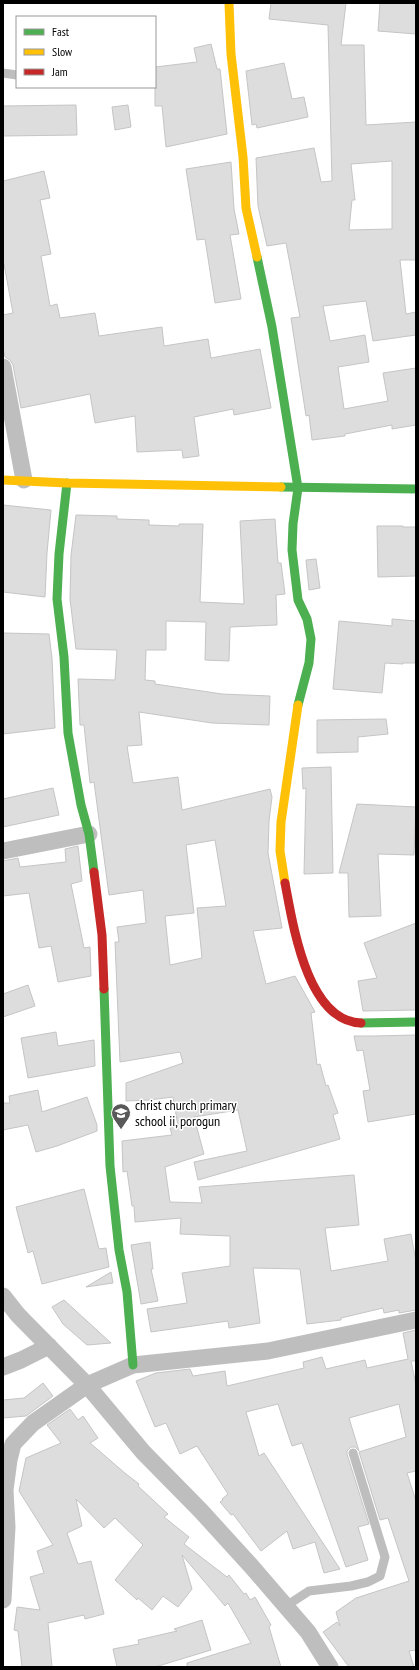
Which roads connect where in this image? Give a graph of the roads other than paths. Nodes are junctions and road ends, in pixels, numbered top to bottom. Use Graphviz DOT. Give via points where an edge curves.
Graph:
graph roads {
  1 [pos="229,3"];
  2 [pos="3,74"];
  3 [pos="16,76"];
  4 [pos="3,367"];
  5 [pos="3,480"];
  6 [pos="24,480"];
  7 [pos="67,483"];
  8 [pos="298,488"];
  9 [pos="416,489"];
  10 [pos="89,834"];
  11 [pos="3,851"];
  12 [pos="416,1022"];
  13 [pos="3,1296"];
  14 [pos="416,1320"];
  15 [pos="49,1346"];
  16 [pos="132,1365"];
  17 [pos="3,1367"];
  18 [pos="87,1385"];
  19 [pos="353,1453"];
  20 [pos="3,1600"];
  21 [pos="286,1606"];
  22 [pos="330,1667"];
  1 -- 8 [label="street" via="246,208 272,327"];
  2 -- 3 [label="lane"];
  4 -- 6 [label="street"];
  5 -- 6 [label="street"];
  6 -- 7 [label="street"];
  7 -- 8 [label="street"];
  7 -- 10 [label="street" via="57,599 64,657 68,733 80,805"];
  8 -- 9 [label="street"];
  8 -- 12 [label="street" via="292,550 298,600 307,619 310,657 297,712 281,822 280,851 299,949 308,976 326,1005 338,1017 353,1023"];
  10 -- 11 [label="street"];
  10 -- 16 [label="street" via="102,936 110,1166 119,1250 127,1292"];
  13 -- 15 [label="street"];
  14 -- 16 [label="street" via="268,1351"];
  15 -- 17 [label="street"];
  15 -- 18 [label="street"];
  16 -- 18 [label="street"];
  18 -- 20 [label="street" via="33,1423 14,1444 5,1490 7,1526"];
  18 -- 21 [label="street" via="143,1452 206,1516"];
  19 -- 21 [label="lane" via="385,1557 380,1576 351,1586 309,1591"];
  21 -- 22 [label="street" via="308,1632"];
}
